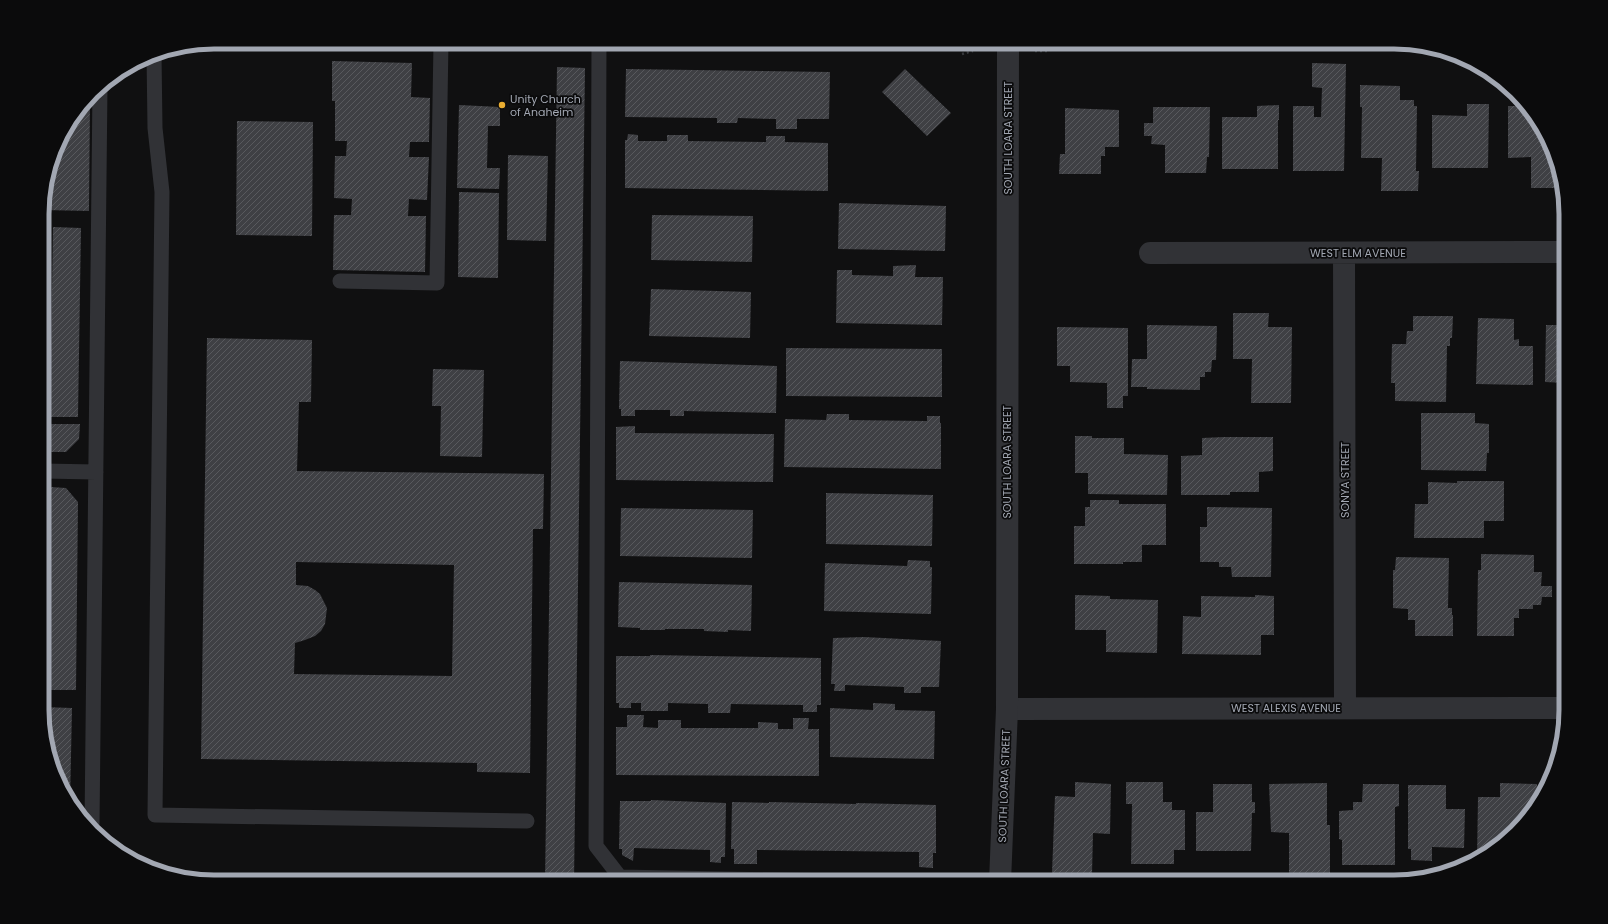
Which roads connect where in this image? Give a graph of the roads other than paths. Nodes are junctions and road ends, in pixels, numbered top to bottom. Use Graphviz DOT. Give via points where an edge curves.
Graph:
graph roads {
  1 [pos="441,49"];
  2 [pos="599,49"];
  3 [pos="1008,49"];
  4 [pos="154,61"];
  5 [pos="100,94"];
  6 [pos="1559,252"];
  7 [pos="1150,253"];
  8 [pos="1344,253"];
  9 [pos="340,281"];
  10 [pos="49,471"];
  11 [pos="96,472"];
  12 [pos="1345,708"];
  13 [pos="1559,708"];
  14 [pos="1007,709"];
  15 [pos="92,821"];
  16 [pos="527,821"];
  17 [pos="618,875"];
  18 [pos="1000,875"];
  1 -- 9 [label="lane" via="437,283"];
  2 -- 17 [label="lane" via="596,846"];
  3 -- 14 [label="street, SOUTH LOARA STREET"];
  4 -- 16 [label="lane" via="155,128 162,192 155,815"];
  5 -- 11 [label="lane"];
  6 -- 8 [label="street, WEST ELM AVENUE"];
  7 -- 8 [label="street, WEST ELM AVENUE"];
  8 -- 12 [label="street, SONYA STREET"];
  10 -- 11 [label="lane"];
  11 -- 15 [label="lane"];
  12 -- 13 [label="street, WEST ALEXIS AVENUE"];
  12 -- 14 [label="street, WEST ALEXIS AVENUE"];
  14 -- 18 [label="street, SOUTH LOARA STREET"];
}
